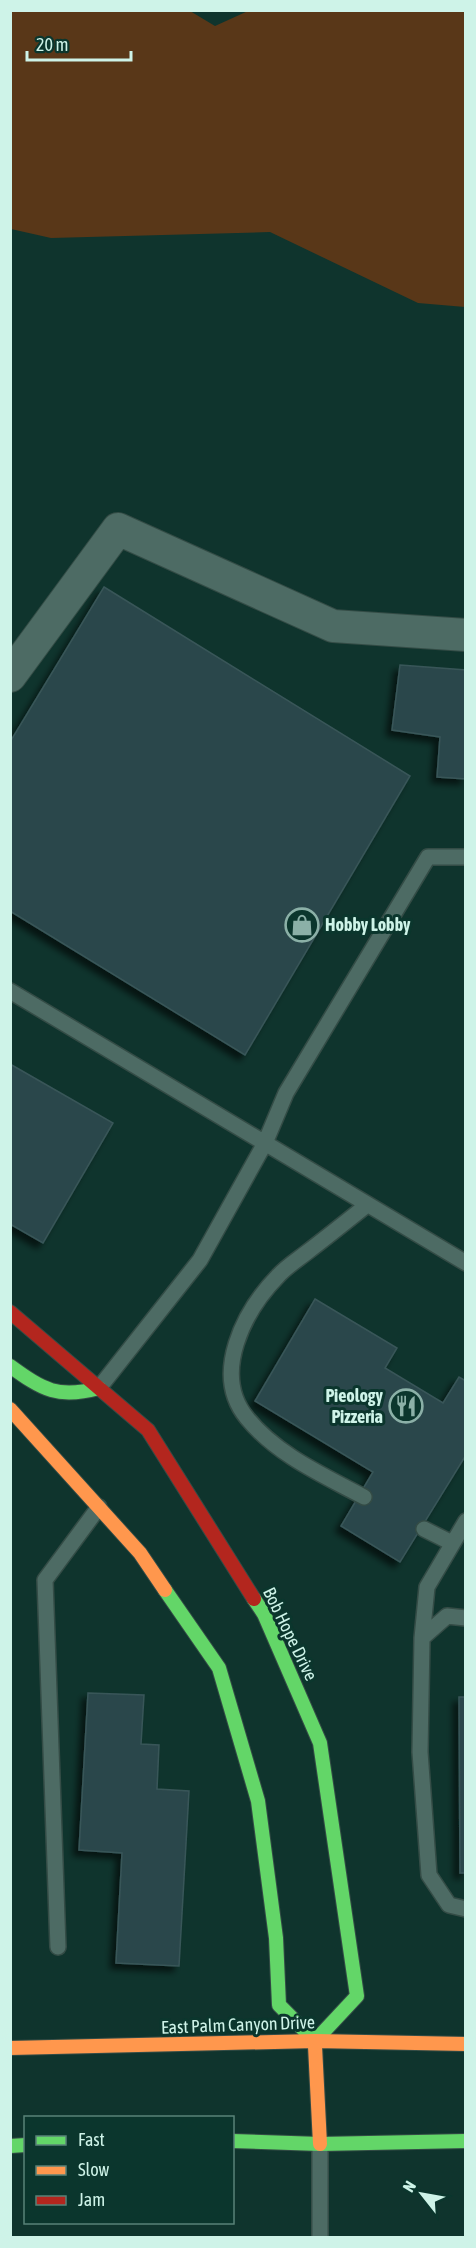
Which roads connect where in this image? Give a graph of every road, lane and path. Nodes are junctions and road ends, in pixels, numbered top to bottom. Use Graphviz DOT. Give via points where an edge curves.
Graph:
graph roads {
  1 [pos="465,635"];
  2 [pos="10,676"];
  3 [pos="465,856"];
  4 [pos="10,992"];
  5 [pos="265,1143"];
  6 [pos="367,1204"];
  7 [pos="465,1263"];
  8 [pos="10,1312"];
  9 [pos="10,1366"];
  10 [pos="99,1388"];
  11 [pos="10,1409"];
  12 [pos="363,1497"];
  13 [pos="99,1507"];
  14 [pos="465,1521"];
  15 [pos="424,1529"];
  16 [pos="452,1543"];
  17 [pos="465,1618"];
  18 [pos="422,1638"];
  19 [pos="465,1909"];
  20 [pos="58,1947"];
  21 [pos="315,2041"];
  22 [pos="465,2044"];
  23 [pos="10,2048"];
  24 [pos="234,2141"];
  25 [pos="465,2141"];
  26 [pos="320,2144"];
  27 [pos="320,2238"];
  1 -- 2 [label="street" via="333,626 118,529"];
  3 -- 5 [label="lane" via="428,857 286,1093"];
  4 -- 5 [label="lane"];
  5 -- 6 [label="lane"];
  5 -- 10 [label="lane" via="200,1260"];
  6 -- 7 [label="lane"];
  6 -- 12 [label="lane" via="278,1276 254,1306 239,1336 231,1365 233,1392 246,1417 261,1433 280,1449"];
  8 -- 10 [label="main road, Bob Hope Drive"];
  9 -- 10 [label="main road" via="47,1391 64,1396"];
  10 -- 21 [label="main road, Bob Hope Drive" via="148,1430 264,1614 320,1743 357,1996"];
  11 -- 13 [label="main road"];
  13 -- 20 [label="lane" via="45,1580"];
  13 -- 21 [label="main road" via="140,1553 219,1668 258,1801 276,1938 279,2005"];
  14 -- 16 [label="lane"];
  15 -- 16 [label="lane"];
  16 -- 18 [label="lane" via="427,1587"];
  17 -- 18 [label="lane" via="447,1616"];
  18 -- 19 [label="lane" via="420,1752 429,1875 449,1905"];
  21 -- 22 [label="main road, East Palm Canyon Drive"];
  21 -- 23 [label="main road, East Palm Canyon Drive"];
  21 -- 26 [label="main road"];
  24 -- 26 [label="main road"];
  25 -- 26 [label="main road"];
  26 -- 27 [label="lane"];
}
